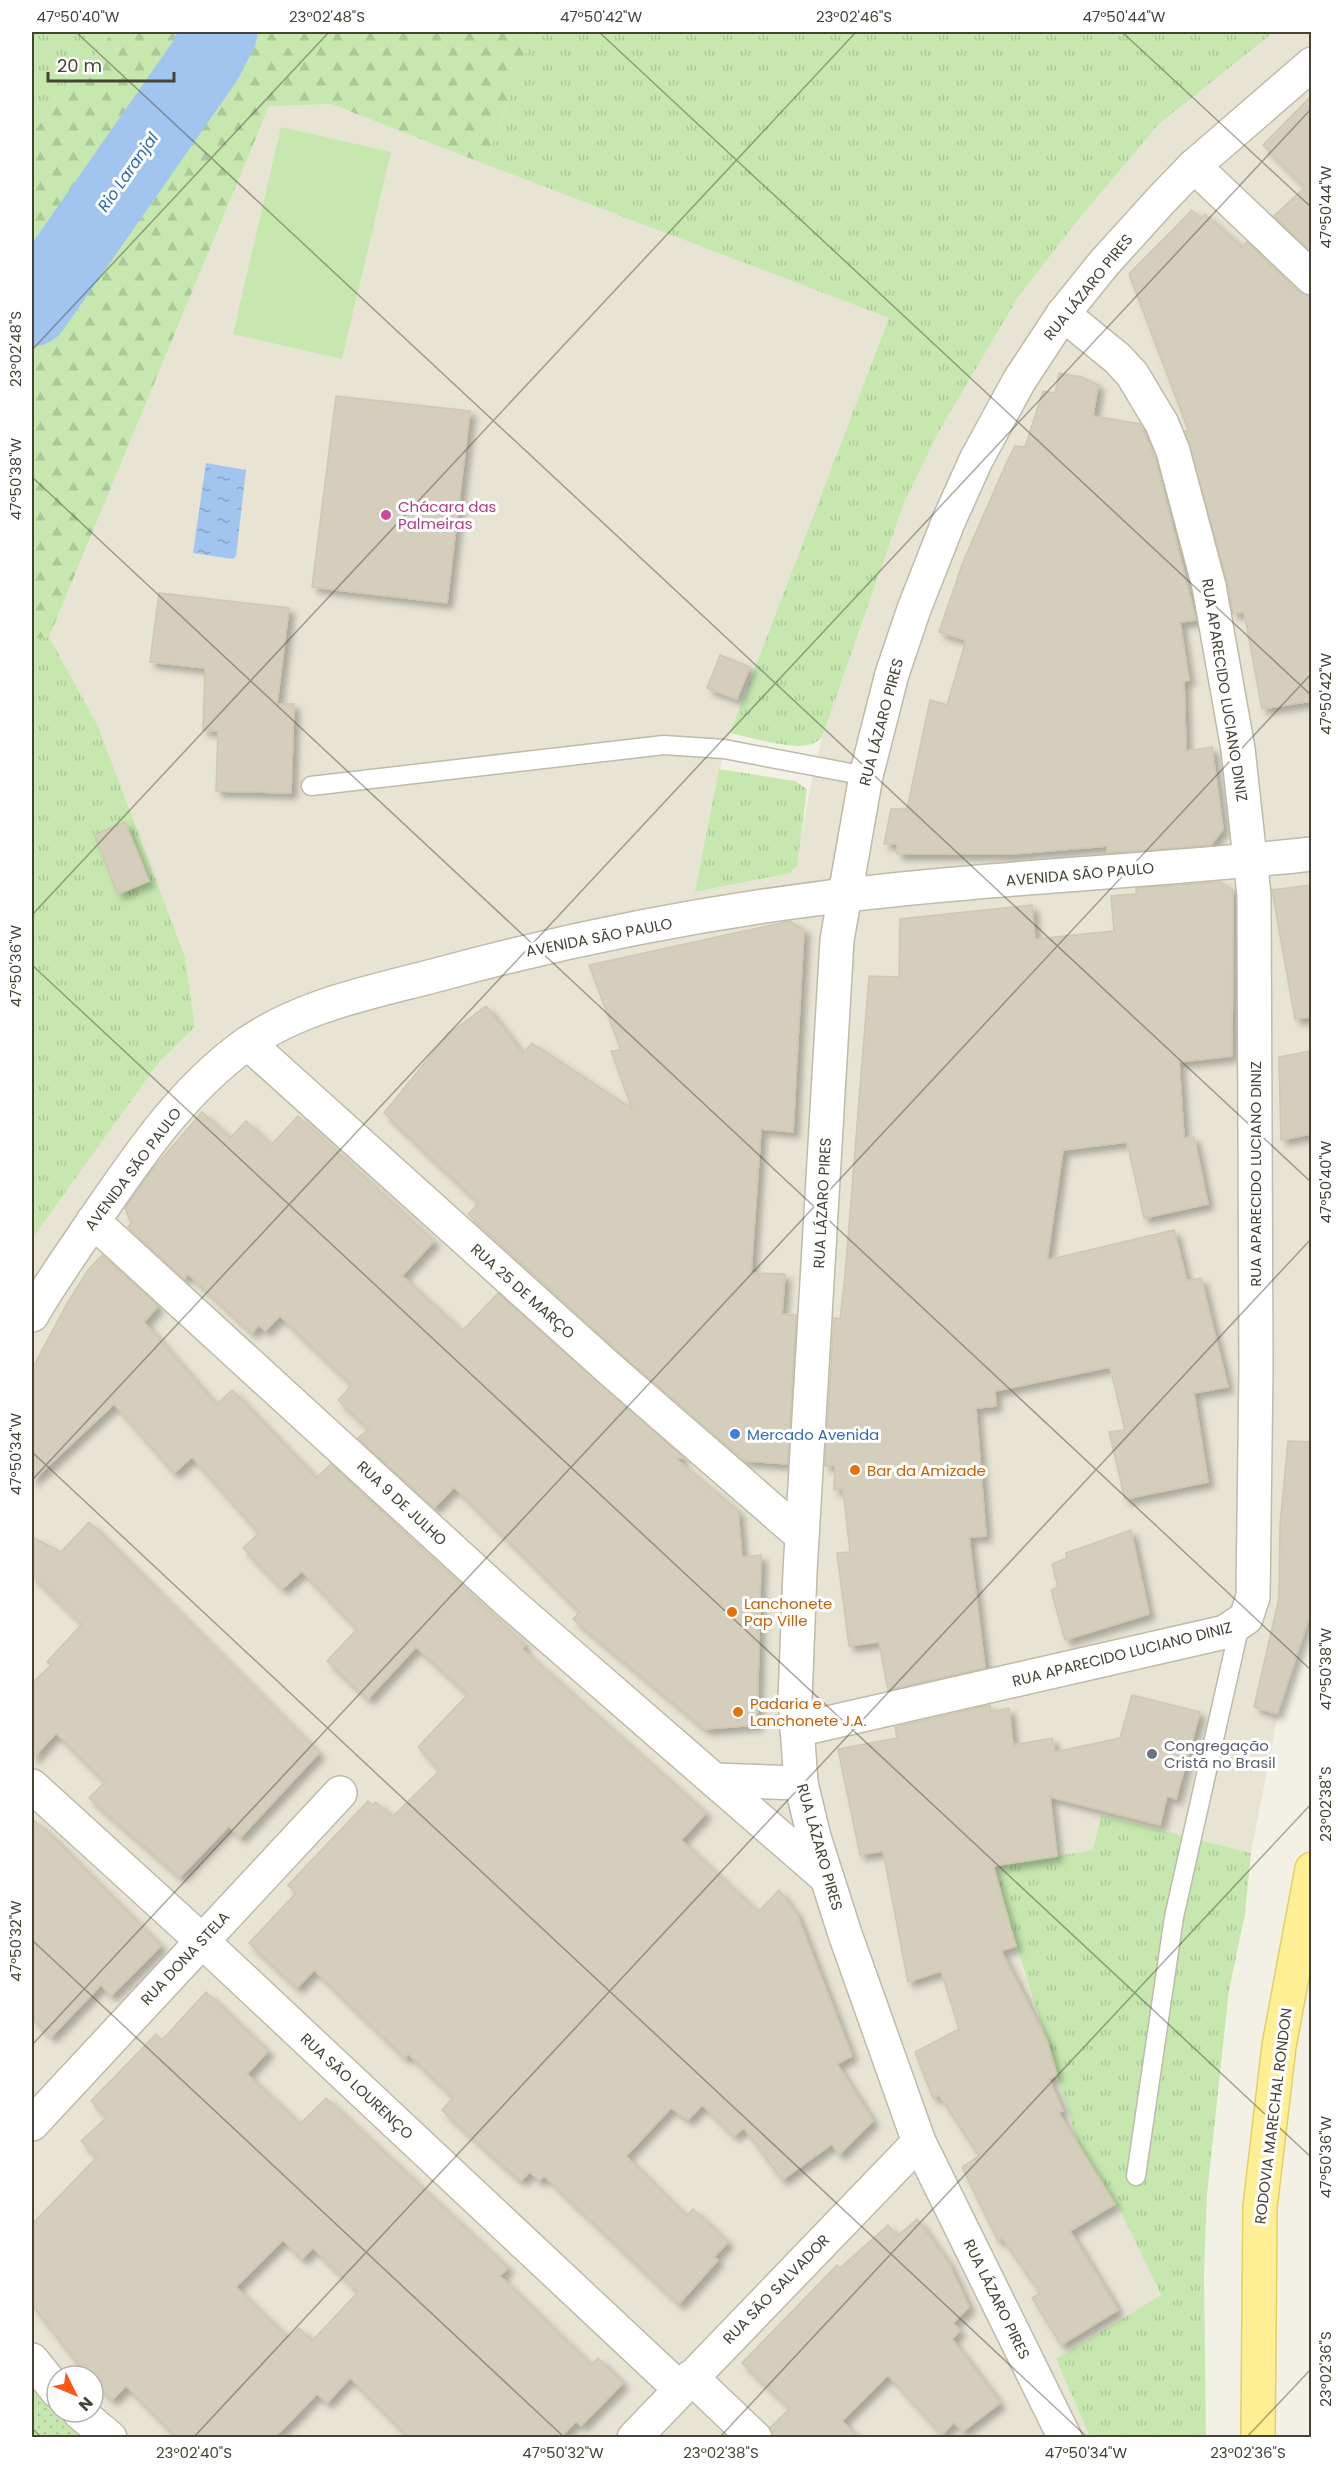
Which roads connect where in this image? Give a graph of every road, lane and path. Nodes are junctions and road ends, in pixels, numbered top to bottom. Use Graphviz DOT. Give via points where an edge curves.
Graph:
graph roads {
  1 [pos="1311,64"];
  2 [pos="1194,166"];
  3 [pos="1311,278"];
  4 [pos="1063,314"];
  5 [pos="866,776"];
  6 [pos="311,786"];
  7 [pos="1311,854"];
  8 [pos="1250,861"];
  9 [pos="844,896"];
  10 [pos="248,1043"];
  11 [pos="93,1221"];
  12 [pos="32,1315"];
  13 [pos="802,1536"];
  14 [pos="1240,1624"];
  15 [pos="797,1730"];
  16 [pos="714,1780"];
  17 [pos="801,1783"];
  18 [pos="32,1786"];
  19 [pos="340,1793"];
  20 [pos="1311,1869"];
  21 [pos="828,1879"];
  22 [pos="201,1941"];
  23 [pos="32,2124"];
  24 [pos="919,2142"];
  25 [pos="1136,2176"];
  26 [pos="32,2360"];
  27 [pos="45,2376"];
  28 [pos="686,2383"];
  29 [pos="93,2424"];
  30 [pos="110,2438"];
  31 [pos="634,2438"];
  32 [pos="755,2438"];
  33 [pos="1065,2438"];
  34 [pos="1258,2438"];
  1 -- 2 [label="street, RUA LÁZARO PIRES"];
  2 -- 3 [label="street"];
  2 -- 4 [label="street, RUA LÁZARO PIRES" via="1105,262"];
  4 -- 5 [label="street, RUA LÁZARO PIRES" via="1019,381 949,520 892,674"];
  4 -- 8 [label="street, RUA APARECIDO LUCIANO DINIZ" via="1132,374 1173,451 1217,627 1238,749"];
  5 -- 6 [label="lane" via="724,749 664,745"];
  5 -- 9 [label="street, RUA LÁZARO PIRES"];
  7 -- 8 [label="street, AVENIDA SÃO PAULO"];
  8 -- 9 [label="street, AVENIDA SÃO PAULO"];
  8 -- 14 [label="street, RUA APARECIDO LUCIANO DINIZ" via="1254,895 1255,1086 1253,1597"];
  9 -- 10 [label="street, AVENIDA SÃO PAULO" via="638,928 519,953 322,1006"];
  9 -- 13 [label="street, RUA LÁZARO PIRES" via="837,940"];
  10 -- 11 [label="street, AVENIDA SÃO PAULO" via="210,1072 177,1108"];
  10 -- 13 [label="street, RUA 25 DE MARÇO"];
  11 -- 12 [label="street, AVENIDA SÃO PAULO"];
  11 -- 16 [label="street, RUA 9 DE JULHO" via="508,1601"];
  13 -- 15 [label="street, RUA LÁZARO PIRES"];
  14 -- 15 [label="street, RUA APARECIDO LUCIANO DINIZ" via="1225,1632"];
  14 -- 25 [label="lane" via="1173,1917"];
  15 -- 17 [label="street, RUA LÁZARO PIRES"];
  16 -- 17 [label="street"];
  16 -- 21 [label="street, RUA 9 DE JULHO"];
  17 -- 21 [label="street, RUA LÁZARO PIRES"];
  18 -- 22 [label="street, RUA SÃO LOURENÇO"];
  19 -- 22 [label="street, RUA DONA STELA"];
  20 -- 34 [label="main road, RODOVIA MARECHAL RONDON" via="1279,2046 1260,2207"];
  21 -- 24 [label="street, RUA LÁZARO PIRES"];
  22 -- 23 [label="street, RUA DONA STELA"];
  22 -- 28 [label="street, RUA SÃO LOURENÇO"];
  24 -- 28 [label="street, RUA SÃO SALVADOR"];
  24 -- 33 [label="street, RUA LÁZARO PIRES"];
  26 -- 27 [label="street"];
  28 -- 31 [label="street, RUA SÃO SALVADOR"];
  28 -- 32 [label="street, RUA SÃO LOURENÇO"];
  29 -- 30 [label="street"];
}
